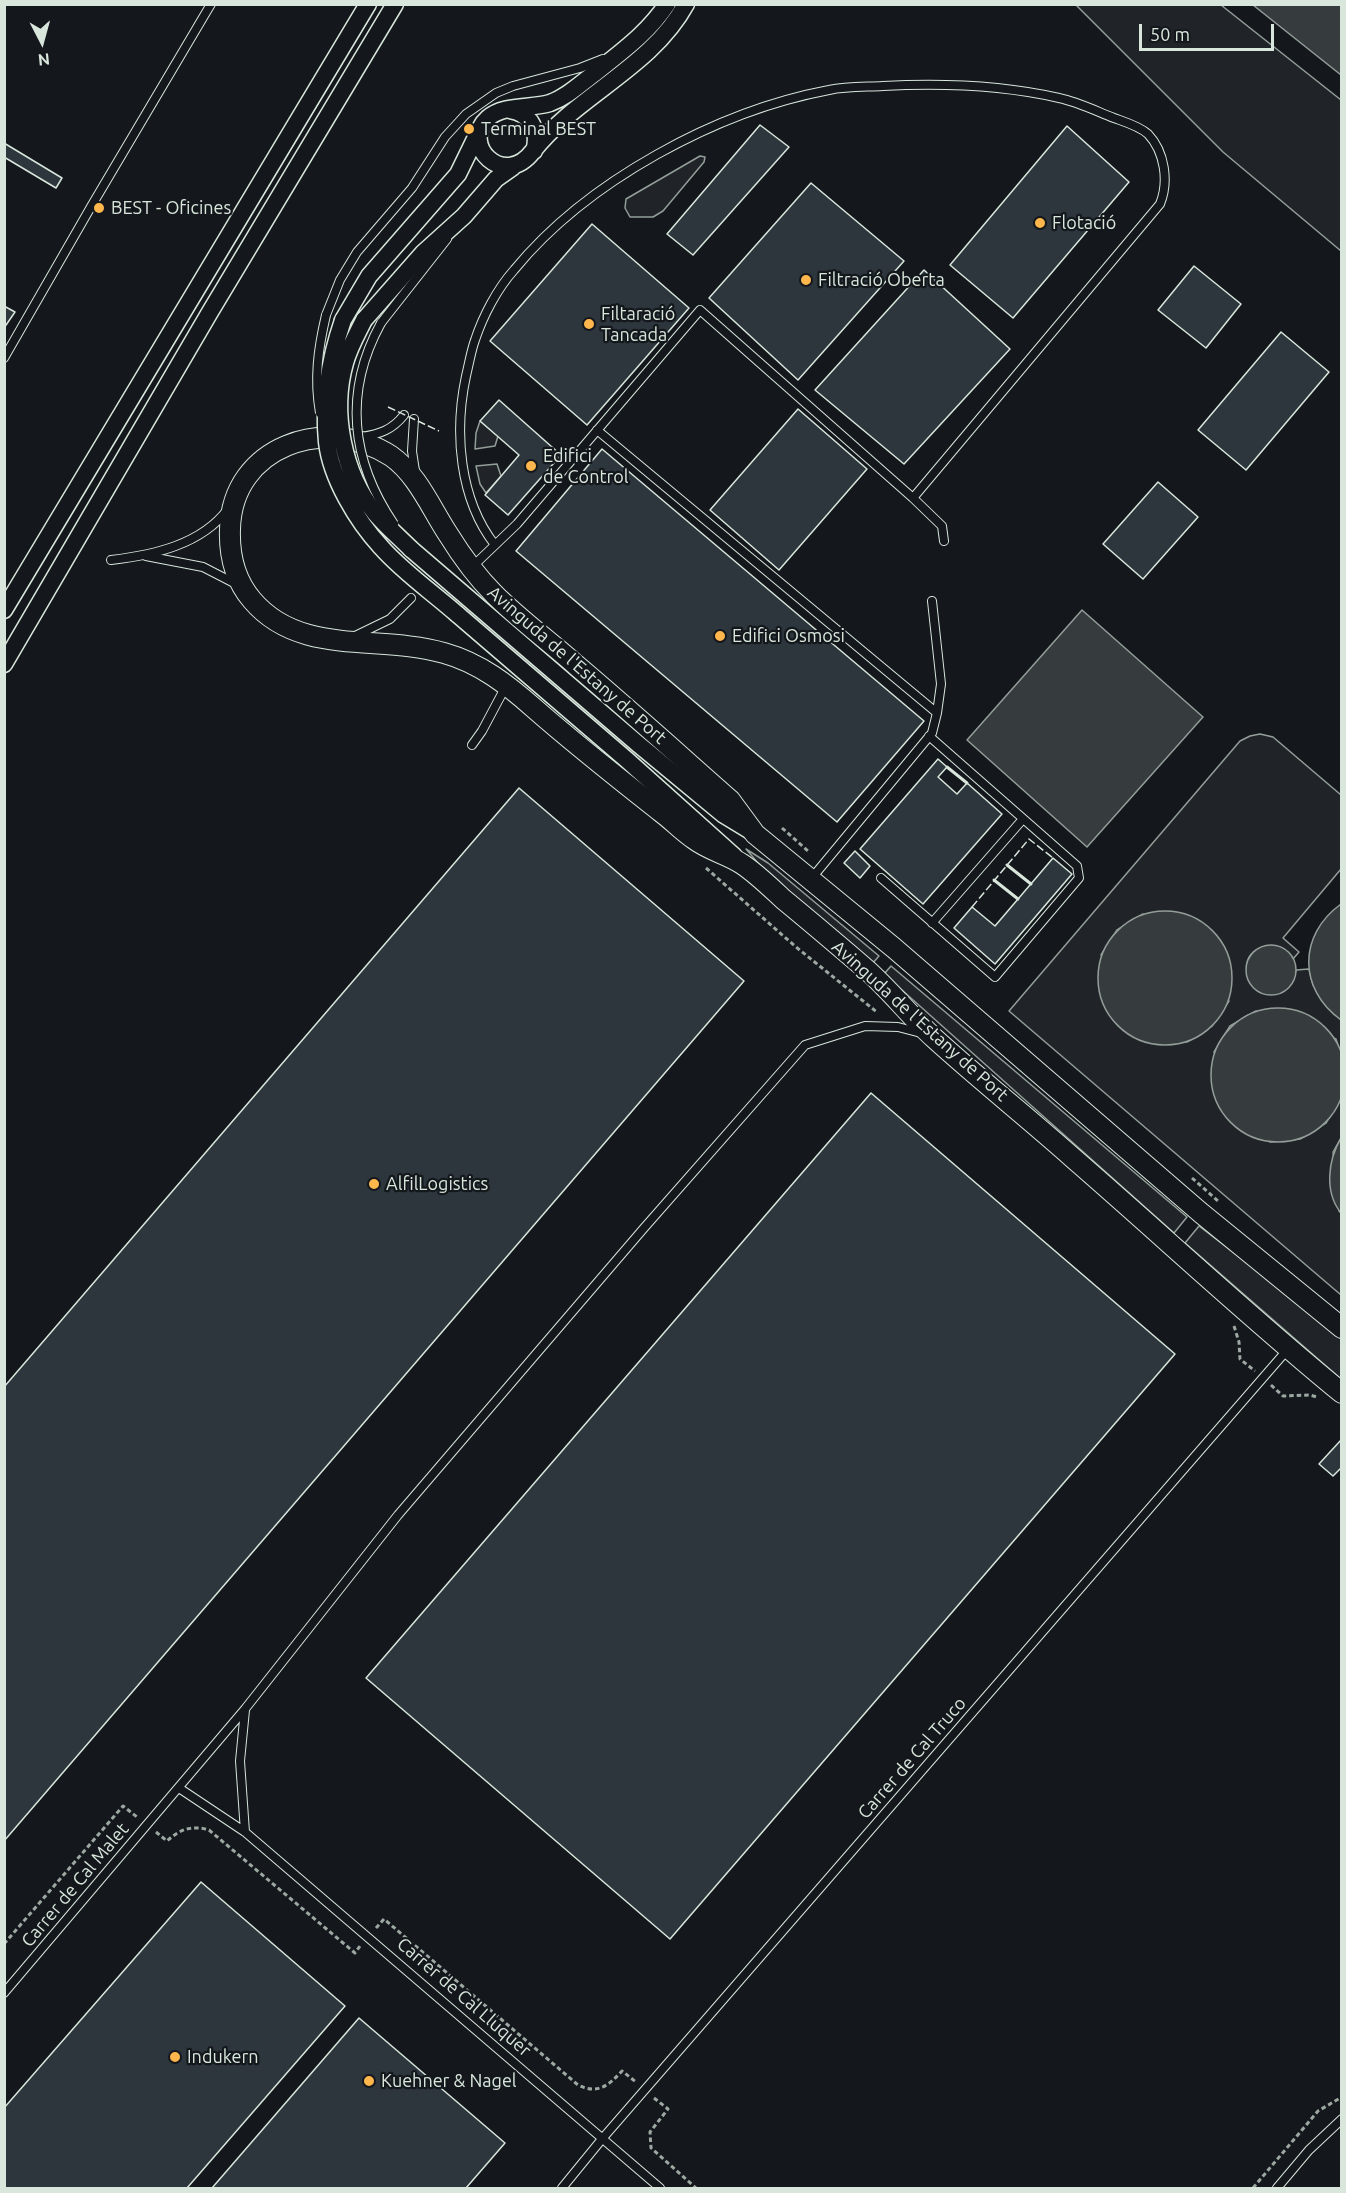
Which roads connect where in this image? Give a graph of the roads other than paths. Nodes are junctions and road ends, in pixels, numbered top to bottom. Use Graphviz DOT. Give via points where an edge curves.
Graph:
graph roads {
  1 [pos="212,4"];
  2 [pos="368,4"];
  3 [pos="395,4"];
  4 [pos="667,4"];
  5 [pos="686,4"];
  6 [pos="630,45"];
  7 [pos="504,110"];
  8 [pos="483,124"];
  9 [pos="534,151"];
  10 [pos="513,167"];
  11 [pos="4,358"];
  12 [pos="404,415"];
  13 [pos="414,419"];
  14 [pos="597,430"];
  15 [pos="351,439"];
  16 [pos="327,444"];
  17 [pos="421,489"];
  18 [pos="913,498"];
  19 [pos="234,501"];
  20 [pos="944,541"];
  21 [pos="495,545"];
  22 [pos="143,556"];
  23 [pos="111,560"];
  24 [pos="471,568"];
  25 [pos="244,590"];
  26 [pos="411,598"];
  27 [pos="932,601"];
  28 [pos="4,610"];
  29 [pos="331,640"];
  30 [pos="4,664"];
  31 [pos="507,685"];
  32 [pos="937,713"];
  33 [pos="929,736"];
  34 [pos="472,745"];
  35 [pos="1023,819"];
  36 [pos="755,834"];
  37 [pos="740,862"];
  38 [pos="881,878"];
  39 [pos="810,879"];
  40 [pos="932,923"];
  41 [pos="930,1035"];
  42 [pos="1341,1328"];
  43 [pos="1288,1350"];
  44 [pos="1341,1394"];
  45 [pos="245,1710"];
  46 [pos="179,1788"];
  47 [pos="245,1832"];
  48 [pos="4,1993"];
  49 [pos="1341,2119"];
  50 [pos="602,2139"];
  51 [pos="562,2188"];
  52 [pos="660,2188"];
  53 [pos="1277,2188"];
  1 -- 11 [label="lane"];
  2 -- 28 [label="street"];
  3 -- 30 [label="street"];
  4 -- 6 [label="street"];
  5 -- 9 [label="street" via="647,52 553,128"];
  6 -- 7 [label="street" via="559,99"];
  6 -- 16 [label="lane, bridge" via="597,62 496,93 466,114 445,137 412,188 357,252 340,280 321,339 316,381"];
  7 -- 8 [label="street"];
  7 -- 9 [label="street" via="529,118 536,134"];
  8 -- 10 [label="street" via="479,142 487,159"];
  8 -- 16 [label="street, bridge" via="458,174 369,276 343,320 330,367"];
  9 -- 10 [label="street"];
  10 -- 36 [label="street, bridge" via="496,179 464,216 423,253 351,346 339,407 350,467 376,514 411,549 724,816"];
  12 -- 15 [label="lane" via="381,433"];
  13 -- 17 [label="lane" via="413,463"];
  14 -- 18 [label="lane" via="700,310"];
  14 -- 21 [label="lane"];
  14 -- 32 [label="lane"];
  15 -- 17 [label="street, Avinguda de l'Estany de Port" via="390,456"];
  15 -- 19 [label="street, Avinguda de l'Estany de Port" via="317,437 285,446 258,465"];
  16 -- 37 [label="street, bridge" via="347,498 369,532 396,561"];
  17 -- 24 [label="street, Avinguda de l'Estany de Port"];
  18 -- 20 [label="lane" via="942,526"];
  18 -- 21 [label="lane" via="1160,204 1165,192 1163,160 1156,144 1140,128 1061,98 1002,88 910,85 833,89 782,100 714,125 652,157 592,197 513,270 475,339 460,421 462,456 477,517"];
  19 -- 22 [label="lane" via="217,521 192,539"];
  19 -- 25 [label="street, Avinguda de l'Estany de Port" via="230,547"];
  21 -- 24 [label="lane"];
  22 -- 23 [label="lane"];
  22 -- 25 [label="lane" via="203,567"];
  24 -- 36 [label="street, Avinguda de l'Estany de Port" via="498,598 730,800"];
  25 -- 29 [label="street, Avinguda de l'Estany de Port" via="262,611 290,630"];
  26 -- 29 [label="lane" via="376,627"];
  27 -- 32 [label="lane" via="941,684"];
  29 -- 31 [label="street, Avinguda de l'Estany de Port" via="408,645 447,653"];
  31 -- 34 [label="lane"];
  31 -- 37 [label="street, Avinguda de l'Estany de Port" via="696,842"];
  32 -- 33 [label="lane"];
  33 -- 35 [label="lane"];
  33 -- 39 [label="lane"];
  35 -- 40 [label="lane"];
  35 -- 40 [label="lane" via="1077,866 1079,878 995,977"];
  36 -- 39 [label="street, Avinguda de l'Estany de Port"];
  37 -- 41 [label="street, Avinguda de l'Estany de Port" via="873,975"];
  38 -- 40 [label="lane"];
  39 -- 42 [label="street, Avinguda de l'Estany de Port"];
  41 -- 43 [label="street, Avinguda de l'Estany de Port"];
  41 -- 45 [label="lane, Carrer de Cal Malet" via="898,1027 865,1026 806,1045 398,1515"];
  43 -- 44 [label="street, Avinguda de l'Estany de Port"];
  43 -- 50 [label="lane, Carrer de Cal Truco"];
  45 -- 46 [label="lane, Carrer de Cal Malet"];
  45 -- 47 [label="lane" via="240,1761"];
  46 -- 47 [label="lane, Carrer de Cal Lluquer"];
  46 -- 48 [label="lane, Carrer de Cal Malet"];
  47 -- 50 [label="lane, Carrer de Cal Lluquer"];
  49 -- 53 [label="lane" via="1308,2150"];
  50 -- 51 [label="lane, Carrer de Cal Truco"];
  50 -- 52 [label="lane, Carrer de Cal Lluquer"];
}
